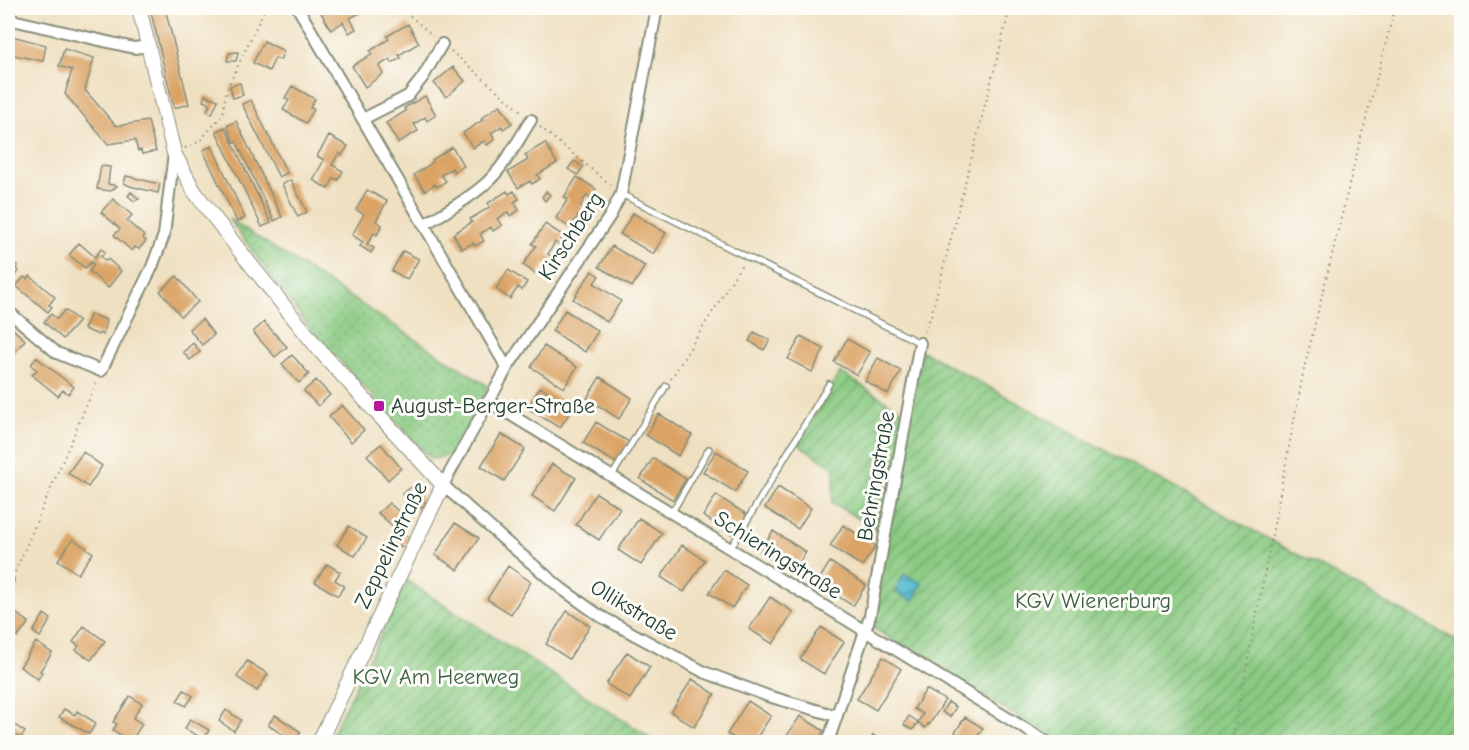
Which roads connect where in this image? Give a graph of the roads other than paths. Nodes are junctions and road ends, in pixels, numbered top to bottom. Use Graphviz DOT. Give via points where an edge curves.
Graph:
graph roads {
  1 [pos="139,8"];
  2 [pos="298,8"];
  3 [pos="657,8"];
  4 [pos="8,19"];
  5 [pos="442,44"];
  6 [pos="148,46"];
  7 [pos="363,119"];
  8 [pos="531,120"];
  9 [pos="174,153"];
  10 [pos="621,194"];
  11 [pos="425,224"];
  12 [pos="8,311"];
  13 [pos="920,343"];
  14 [pos="507,368"];
  15 [pos="829,384"];
  16 [pos="666,386"];
  17 [pos="488,401"];
  18 [pos="709,449"];
  19 [pos="612,476"];
  20 [pos="443,485"];
  21 [pos="672,512"];
  22 [pos="730,549"];
  23 [pos="11,580"];
  24 [pos="8,589"];
  25 [pos="865,631"];
  26 [pos="837,716"];
  27 [pos="319,742"];
  28 [pos="828,742"];
  29 [pos="1047,742"];
  1 -- 6 [label="street"];
  2 -- 7 [label="street"];
  3 -- 10 [label="street, Kirschberg"];
  4 -- 6 [label="street" via="134,48"];
  5 -- 7 [label="street" via="408,96"];
  6 -- 9 [label="street"];
  7 -- 11 [label="street"];
  8 -- 11 [label="street" via="486,184"];
  9 -- 12 [label="street" via="164,236 101,371 57,353"];
  9 -- 20 [label="street" via="194,191 321,352"];
  10 -- 13 [label="lane"];
  10 -- 14 [label="street, Kirschberg"];
  11 -- 14 [label="street"];
  13 -- 25 [label="street, Behringstraße"];
  14 -- 17 [label="street, Zeppelinstraße"];
  15 -- 22 [label="lane"];
  16 -- 19 [label="lane"];
  17 -- 19 [label="street, Schieringstraße"];
  17 -- 20 [label="street, Zeppelinstraße"];
  18 -- 21 [label="lane"];
  19 -- 21 [label="street, Schieringstraße"];
  20 -- 26 [label="street, Ollikstraße" via="502,539 600,616 704,672"];
  20 -- 27 [label="street, Zeppelinstraße"];
  21 -- 22 [label="street, Schieringstraße"];
  22 -- 25 [label="street, Schieringstraße"];
  23 -- 24 [label="lane"];
  25 -- 26 [label="street"];
  25 -- 29 [label="street, Schieringstraße"];
  26 -- 28 [label="street"];
}
